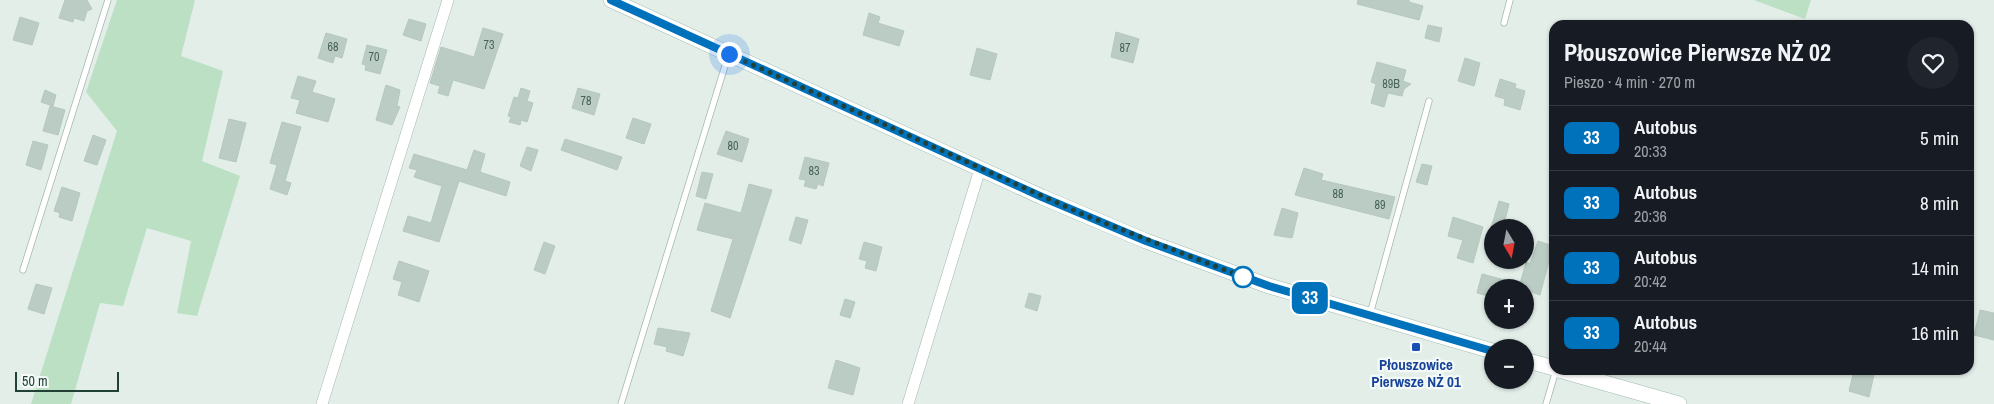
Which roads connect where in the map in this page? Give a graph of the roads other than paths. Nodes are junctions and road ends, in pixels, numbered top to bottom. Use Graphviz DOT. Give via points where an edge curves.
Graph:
graph roads {
  1 [pos="108,0"];
  2 [pos="448,0"];
  3 [pos="611,0"];
  4 [pos="1510,0"];
  5 [pos="1504,23"];
  6 [pos="729,54"];
  7 [pos="1429,101"];
  8 [pos="980,169"];
  9 [pos="23,270"];
  10 [pos="1369,316"];
  11 [pos="1484,349"];
  12 [pos="1534,363"];
  13 [pos="1549,367"];
  14 [pos="1554,375"];
  15 [pos="1577,375"];
  16 [pos="322,404"];
  17 [pos="621,404"];
  18 [pos="908,404"];
  19 [pos="1546,404"];
  20 [pos="1679,404"];
  1 -- 9 [label="lane"];
  2 -- 16 [label="street"];
  3 -- 6 [label="main road"];
  4 -- 5 [label="lane"];
  6 -- 8 [label="main road"];
  6 -- 17 [label="lane"];
  7 -- 10 [label="lane"];
  8 -- 10 [label="main road" via="1098,222 1182,255"];
  8 -- 18 [label="street"];
  10 -- 11 [label="main road"];
  12 -- 13 [label="main road"];
  14 -- 19 [label="lane"];
  15 -- 20 [label="main road"];
}
